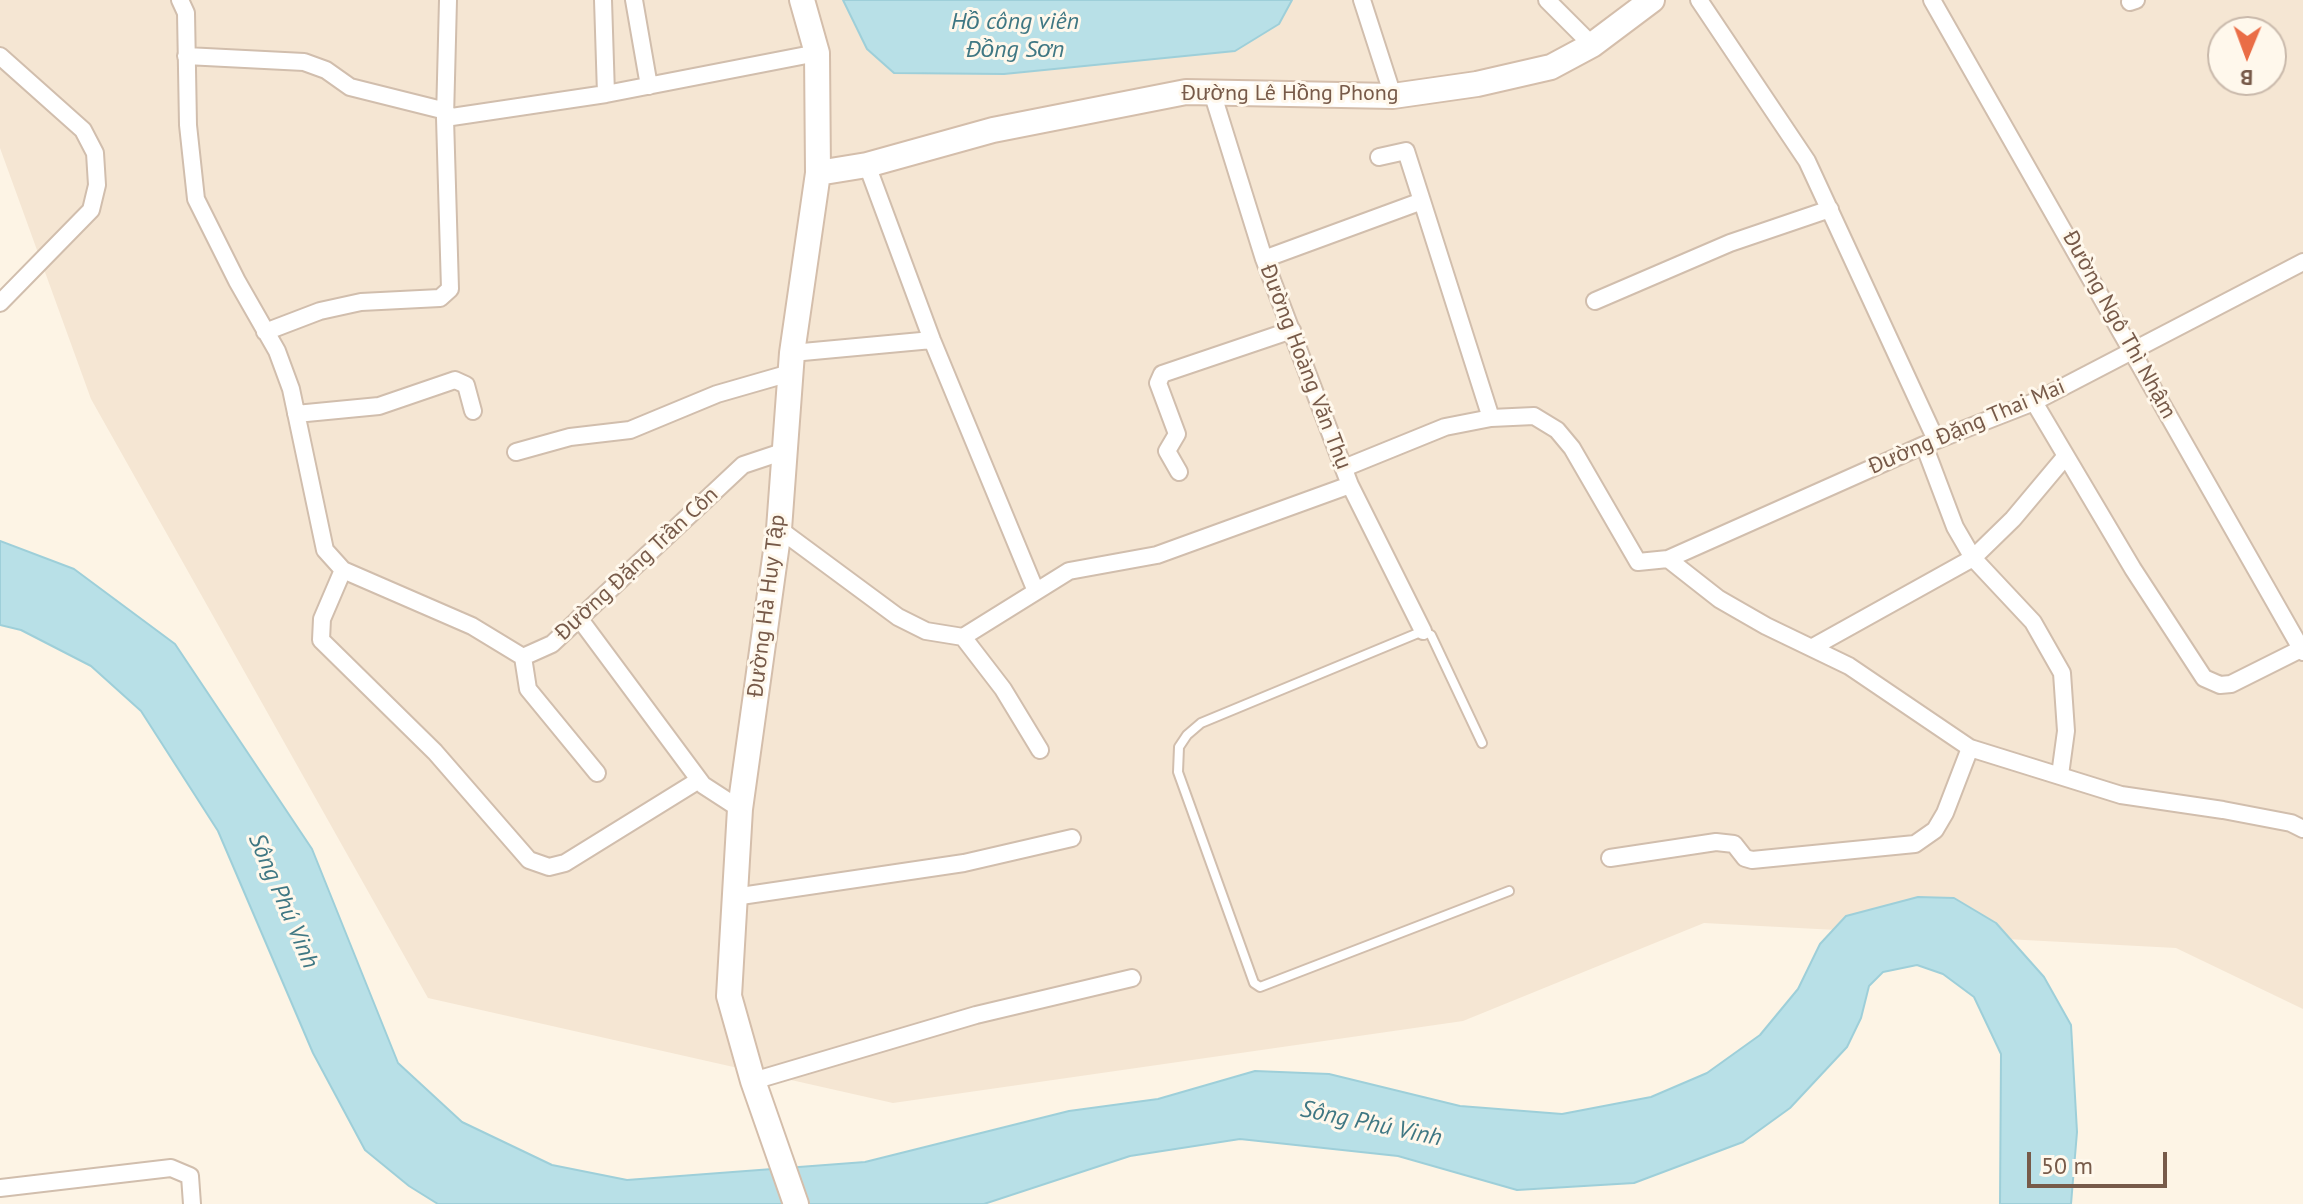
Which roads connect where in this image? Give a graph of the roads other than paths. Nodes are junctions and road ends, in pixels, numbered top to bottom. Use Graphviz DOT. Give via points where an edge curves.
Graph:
graph roads {
  1 [pos="180,0"];
  2 [pos="448,0"];
  3 [pos="603,0"];
  4 [pos="634,0"];
  5 [pos="802,0"];
  6 [pos="1362,0"];
  7 [pos="1547,0"];
  8 [pos="1652,0"];
  9 [pos="1699,0"];
  10 [pos="1932,0"];
  11 [pos="1592,45"];
  12 [pos="817,53"];
  13 [pos="0,56"];
  14 [pos="186,56"];
  15 [pos="649,86"];
  16 [pos="1212,92"];
  17 [pos="606,94"];
  18 [pos="1393,96"];
  19 [pos="446,115"];
  20 [pos="1379,157"];
  21 [pos="867,165"];
  22 [pos="818,173"];
  23 [pos="1422,201"];
  24 [pos="1830,209"];
  25 [pos="1264,259"];
  26 [pos="2303,263"];
  27 [pos="1595,301"];
  28 [pos="0,303"];
  29 [pos="1292,330"];
  30 [pos="265,332"];
  31 [pos="932,340"];
  32 [pos="2133,349"];
  33 [pos="791,363"];
  34 [pos="2034,402"];
  35 [pos="473,411"];
  36 [pos="296,414"];
  37 [pos="1491,418"];
  38 [pos="1930,442"];
  39 [pos="516,452"];
  40 [pos="782,452"];
  41 [pos="2065,457"];
  42 [pos="1344,468"];
  43 [pos="1179,472"];
  44 [pos="1350,485"];
  45 [pos="779,529"];
  46 [pos="1973,558"];
  47 [pos="1668,559"];
  48 [pos="343,570"];
  49 [pos="1035,589"];
  50 [pos="579,618"];
  51 [pos="1423,631"];
  52 [pos="963,637"];
  53 [pos="1813,647"];
  54 [pos="2302,651"];
  55 [pos="523,657"];
  56 [pos="1482,743"];
  57 [pos="1970,748"];
  58 [pos="1040,750"];
  59 [pos="597,773"];
  60 [pos="2060,775"];
  61 [pos="699,780"];
  62 [pos="740,809"];
  63 [pos="2303,829"];
  64 [pos="1072,838"];
  65 [pos="1610,858"];
  66 [pos="1509,891"];
  67 [pos="734,897"];
  68 [pos="1132,978"];
  69 [pos="753,1081"];
  70 [pos="0,1188"];
  71 [pos="192,1204"];
  72 [pos="796,1204"];
  1 -- 14 [label="street" via="186,13"];
  2 -- 19 [label="street"];
  3 -- 17 [label="street"];
  4 -- 15 [label="street"];
  5 -- 12 [label="main road, Đường Hà Huy Tập"];
  6 -- 18 [label="street"];
  7 -- 11 [label="street"];
  8 -- 11 [label="main road, Đường Lê Hồng Phong"];
  9 -- 24 [label="street" via="1807,161"];
  10 -- 32 [label="street, Đường Ngô Thì Nhậm"];
  11 -- 18 [label="main road, Đường Lê Hồng Phong" via="1551,67"];
  12 -- 15 [label="street"];
  12 -- 22 [label="main road, Đường Hà Huy Tập"];
  13 -- 28 [label="street" via="83,130 95,153 97,185 91,210"];
  14 -- 19 [label="street" via="304,62 350,87"];
  14 -- 30 [label="street" via="196,199"];
  15 -- 17 [label="street"];
  16 -- 18 [label="main road, Đường Lê Hồng Phong"];
  16 -- 21 [label="main road, Đường Lê Hồng Phong" via="1186,92 993,130"];
  16 -- 25 [label="street, Đường Hoàng Văn Thụ"];
  17 -- 19 [label="street"];
  19 -- 30 [label="street" via="453,281 446,295 361,302"];
  20 -- 23 [label="street" via="1406,151"];
  21 -- 22 [label="main road, Đường Lê Hồng Phong"];
  21 -- 31 [label="street"];
  22 -- 33 [label="main road, Đường Hà Huy Tập"];
  23 -- 25 [label="street"];
  23 -- 37 [label="street"];
  24 -- 27 [label="street" via="1730,243"];
  24 -- 38 [label="street"];
  25 -- 29 [label="street, Đường Hoàng Văn Thụ"];
  26 -- 32 [label="street, Đường Đặng Thai Mai"];
  29 -- 42 [label="street, Đường Hoàng Văn Thụ"];
  29 -- 43 [label="street" via="1162,374 1158,383 1177,434 1167,451"];
  30 -- 36 [label="street" via="277,351"];
  31 -- 33 [label="street"];
  31 -- 49 [label="street"];
  32 -- 34 [label="street, Đường Đặng Thai Mai"];
  32 -- 54 [label="street, Đường Ngô Thì Nhậm"];
  33 -- 39 [label="street" via="630,430 570,437"];
  33 -- 40 [label="main road, Đường Hà Huy Tập"];
  34 -- 38 [label="street, Đường Đặng Thai Mai"];
  34 -- 41 [label="street"];
  35 -- 36 [label="street" via="466,385 455,380 379,406"];
  36 -- 48 [label="street" via="325,550"];
  37 -- 42 [label="street" via="1445,427"];
  37 -- 47 [label="street" via="1534,416 1557,430 1638,562"];
  38 -- 46 [label="street" via="1955,527"];
  38 -- 47 [label="street, Đường Đặng Thai Mai"];
  40 -- 45 [label="main road, Đường Hà Huy Tập"];
  40 -- 50 [label="street, Đường Đặng Trần Côn" via="743,465"];
  41 -- 46 [label="street"];
  41 -- 54 [label="street" via="2204,678 2231,684"];
  42 -- 44 [label="street, Đường Hoàng Văn Thụ"];
  44 -- 49 [label="street" via="1157,555 1069,571"];
  44 -- 51 [label="street, Đường Hoàng Văn Thụ"];
  45 -- 52 [label="street" via="898,617 926,631"];
  45 -- 62 [label="main road, Đường Hà Huy Tập"];
  46 -- 53 [label="street"];
  46 -- 60 [label="street" via="2033,622 2062,673 2066,715"];
  47 -- 53 [label="street" via="1719,599"];
  48 -- 55 [label="street" via="472,626"];
  48 -- 61 [label="street" via="322,619 321,640 435,752 529,860 549,867 565,863"];
  49 -- 52 [label="street"];
  50 -- 55 [label="street, Đường Đặng Trần Côn" via="552,644"];
  50 -- 61 [label="street"];
  51 -- 56 [label="lane" via="1431,635"];
  51 -- 66 [label="lane" via="1201,723 1179,747 1178,772 1185,794 1254,983 1260,987"];
  52 -- 58 [label="street"];
  53 -- 57 [label="street"];
  55 -- 59 [label="street" via="528,689"];
  57 -- 60 [label="street"];
  57 -- 65 [label="street" via="1945,813 1935,830 1915,844 1752,860 1734,844 1716,842"];
  60 -- 63 [label="street" via="2121,795"];
  61 -- 62 [label="street"];
  62 -- 67 [label="main road, Đường Hà Huy Tập"];
  64 -- 67 [label="street" via="964,863"];
  67 -- 69 [label="main road, Đường Hà Huy Tập" via="729,996"];
  68 -- 69 [label="street" via="976,1015"];
  69 -- 72 [label="main road, Đường Hà Huy Tập"];
  70 -- 71 [label="street" via="171,1168 190,1176"];
}
